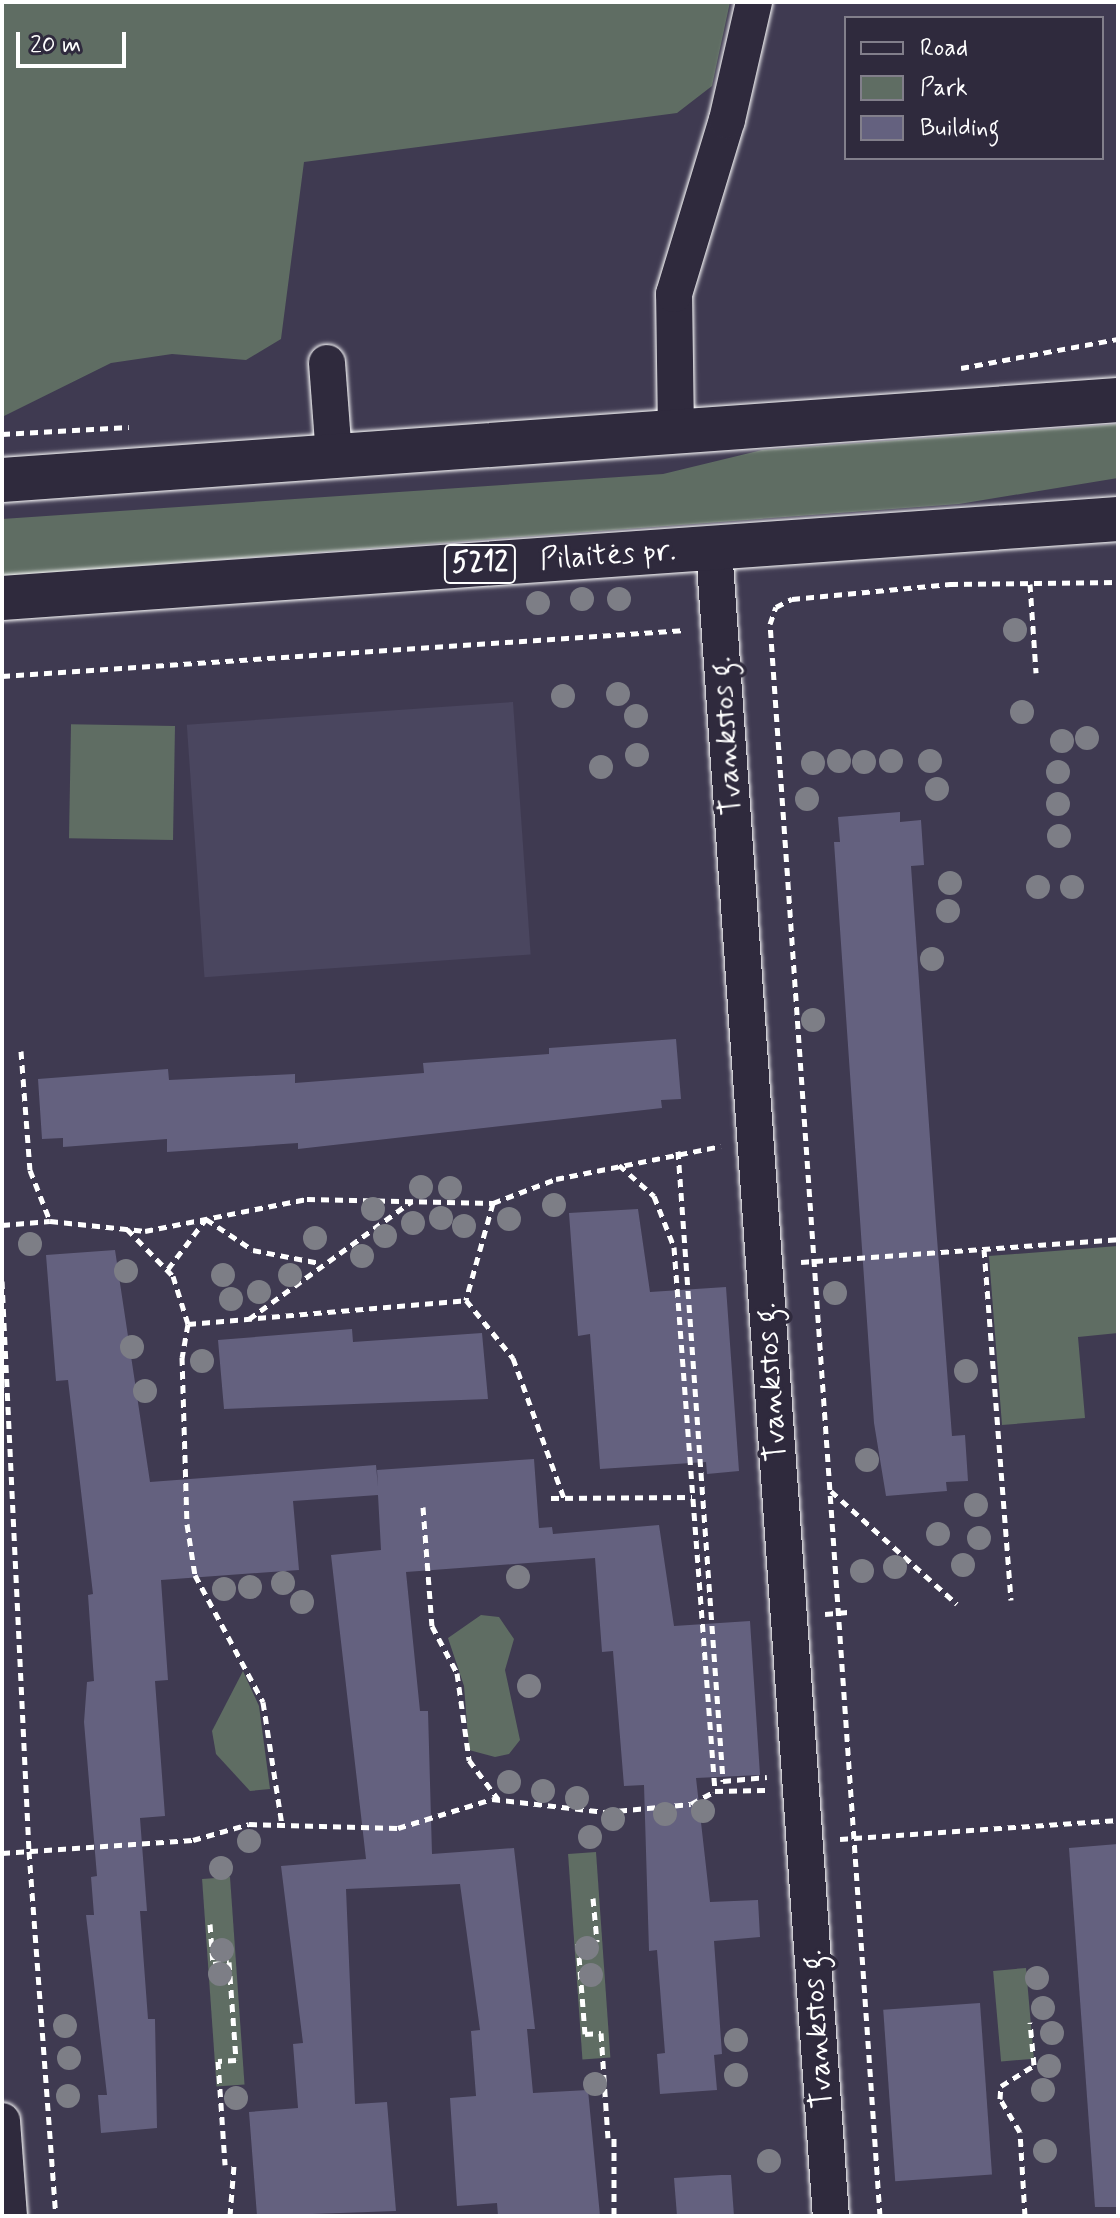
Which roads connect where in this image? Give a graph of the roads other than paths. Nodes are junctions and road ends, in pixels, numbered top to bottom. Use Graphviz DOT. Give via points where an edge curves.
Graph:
graph roads {
  1 [pos="754,2"];
  2 [pos="327,363"];
  3 [pos="1118,400"];
  4 [pos="676,433"];
  5 [pos="334,457"];
  6 [pos="8,481"];
  7 [pos="1118,519"];
  8 [pos="714,549"];
  9 [pos="2,598"];
  10 [pos="2,2121"];
  11 [pos="9,2216"];
  12 [pos="831,2216"];
  1 -- 4 [label="street" via="727,120 674,294"];
  2 -- 5 [label="street"];
  3 -- 4 [label="main road"];
  4 -- 5 [label="main road"];
  5 -- 6 [label="main road"];
  7 -- 8 [label="main road, Pilaitės pr. / 5212"];
  8 -- 9 [label="main road, Pilaitės pr. / 5212"];
  8 -- 12 [label="street, Tvankstos g."];
  10 -- 11 [label="street"];
}
